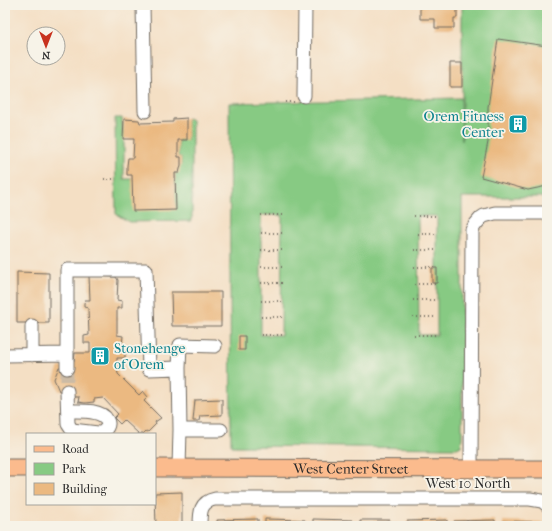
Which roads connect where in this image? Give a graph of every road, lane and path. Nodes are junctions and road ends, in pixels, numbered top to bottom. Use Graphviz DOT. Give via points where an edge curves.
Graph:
graph roads {
  1 [pos="143,5"];
  2 [pos="305,5"];
  3 [pos="301,99"];
  4 [pos="285,102"];
  5 [pos="145,111"];
  6 [pos="104,179"];
  7 [pos="116,179"];
  8 [pos="547,213"];
  9 [pos="261,215"];
  10 [pos="285,215"];
  11 [pos="414,216"];
  12 [pos="437,216"];
  13 [pos="261,233"];
  14 [pos="285,233"];
  15 [pos="414,234"];
  16 [pos="437,234"];
  17 [pos="261,250"];
  18 [pos="285,250"];
  19 [pos="414,250"];
  20 [pos="437,250"];
  21 [pos="261,267"];
  22 [pos="285,267"];
  23 [pos="414,267"];
  24 [pos="437,267"];
  25 [pos="261,283"];
  26 [pos="285,283"];
  27 [pos="414,284"];
  28 [pos="437,284"];
  29 [pos="413,300"];
  30 [pos="437,300"];
  31 [pos="261,301"];
  32 [pos="285,301"];
  33 [pos="261,317"];
  34 [pos="285,317"];
  35 [pos="413,317"];
  36 [pos="437,317"];
  37 [pos="32,326"];
  38 [pos="261,335"];
  39 [pos="285,335"];
  40 [pos="414,335"];
  41 [pos="437,335"];
  42 [pos="215,346"];
  43 [pos="67,354"];
  44 [pos="5,355"];
  45 [pos="32,355"];
  46 [pos="67,368"];
  47 [pos="179,368"];
  48 [pos="67,391"];
  49 [pos="68,411"];
  50 [pos="180,430"];
  51 [pos="220,430"];
  52 [pos="5,468"];
  53 [pos="26,468"];
  54 [pos="156,468"];
  55 [pos="179,468"];
  56 [pos="471,469"];
  57 [pos="547,469"];
  58 [pos="544,503"];
  59 [pos="200,526"];
  1 -- 5 [label="street"];
  2 -- 3 [label="street"];
  3 -- 4 [label="path"];
  6 -- 7 [label="path"];
  8 -- 56 [label="street" via="495,213 480,218 472,230"];
  9 -- 10 [label="path"];
  11 -- 12 [label="path"];
  13 -- 14 [label="path"];
  15 -- 16 [label="path"];
  17 -- 18 [label="path"];
  19 -- 20 [label="path"];
  21 -- 22 [label="path"];
  23 -- 24 [label="path"];
  25 -- 26 [label="path"];
  27 -- 28 [label="path"];
  29 -- 30 [label="path"];
  31 -- 32 [label="path"];
  33 -- 34 [label="path"];
  35 -- 36 [label="path"];
  37 -- 45 [label="street"];
  38 -- 39 [label="path"];
  40 -- 41 [label="path"];
  42 -- 47 [label="street" via="180,345"];
  43 -- 45 [label="street"];
  43 -- 46 [label="street"];
  43 -- 47 [label="street" via="67,270 146,270 149,369"];
  44 -- 45 [label="street"];
  47 -- 50 [label="street"];
  48 -- 49 [label="street"];
  50 -- 51 [label="street"];
  50 -- 55 [label="street"];
  52 -- 53 [label="main road"];
  54 -- 55 [label="main road, West Center Street"];
  55 -- 56 [label="main road, West Center Street"];
  56 -- 57 [label="main road, West Center Street"];
  58 -- 59 [label="street, West 10 North" via="530,499 216,499 204,504"];
}
